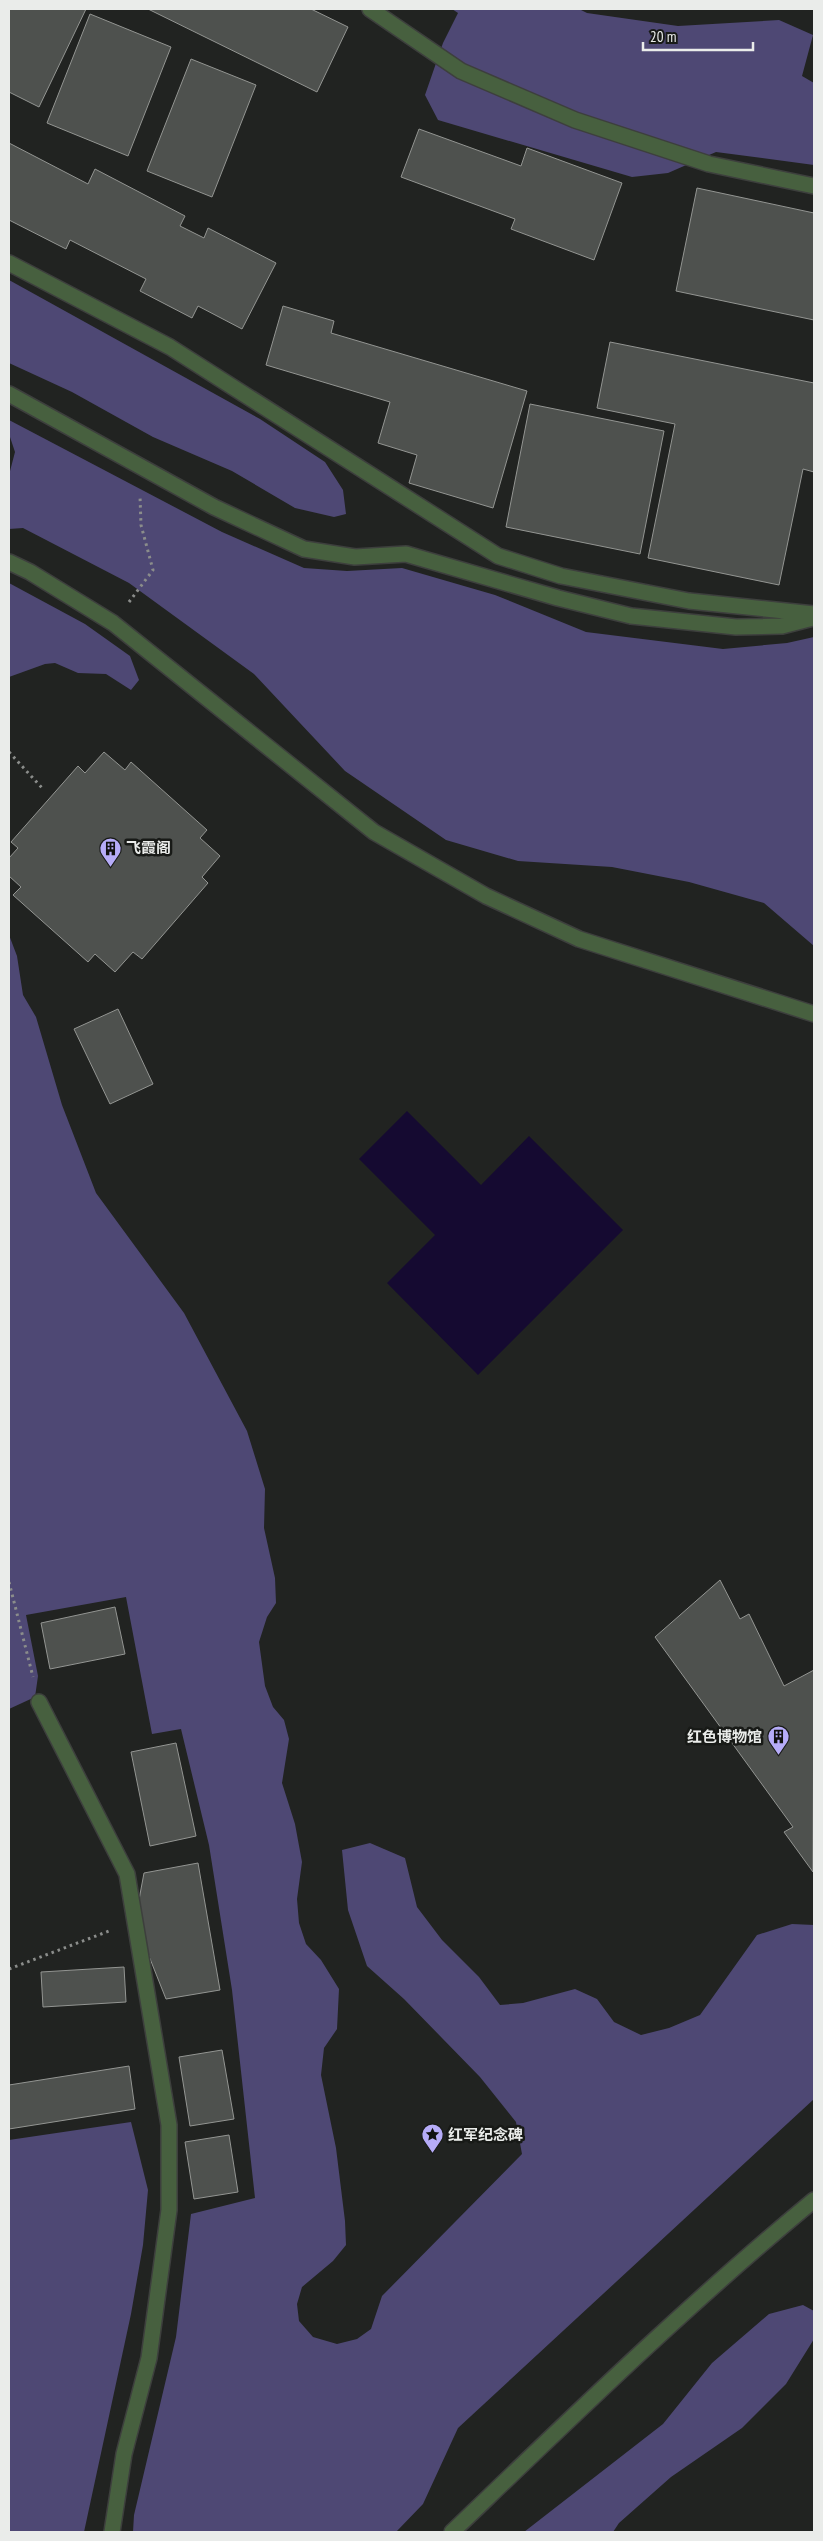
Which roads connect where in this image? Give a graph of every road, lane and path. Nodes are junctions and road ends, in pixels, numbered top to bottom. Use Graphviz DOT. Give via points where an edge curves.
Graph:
graph roads {
  1 [pos="370,9"];
  2 [pos="814,186"];
  3 [pos="9,262"];
  4 [pos="9,394"];
  5 [pos="139,468"];
  6 [pos="9,562"];
  7 [pos="814,616"];
  8 [pos="113,623"];
  9 [pos="9,752"];
  10 [pos="43,789"];
  11 [pos="814,1014"];
  12 [pos="9,1582"];
  13 [pos="39,1702"];
  14 [pos="135,1921"];
  15 [pos="9,1969"];
  16 [pos="814,2200"];
  17 [pos="112,2532"];
  18 [pos="452,2532"];
  1 -- 2 [label="street" via="460,71 575,120 709,164"];
  3 -- 7 [label="street" via="170,347 498,556 561,576 689,601"];
  4 -- 5 [label="street"];
  5 -- 7 [label="street" via="304,548 354,557 406,554 631,616 736,628 782,626"];
  5 -- 8 [label="path" via="142,525 153,570"];
  6 -- 8 [label="street"];
  8 -- 11 [label="street" via="374,832 486,896 579,940"];
  9 -- 10 [label="path"];
  12 -- 13 [label="path"];
  13 -- 14 [label="street" via="127,1874"];
  14 -- 15 [label="path"];
  14 -- 17 [label="street" via="169,2125 169,2210 148,2358 124,2454"];
  16 -- 18 [label="street" via="755,2249 592,2398"];
}
